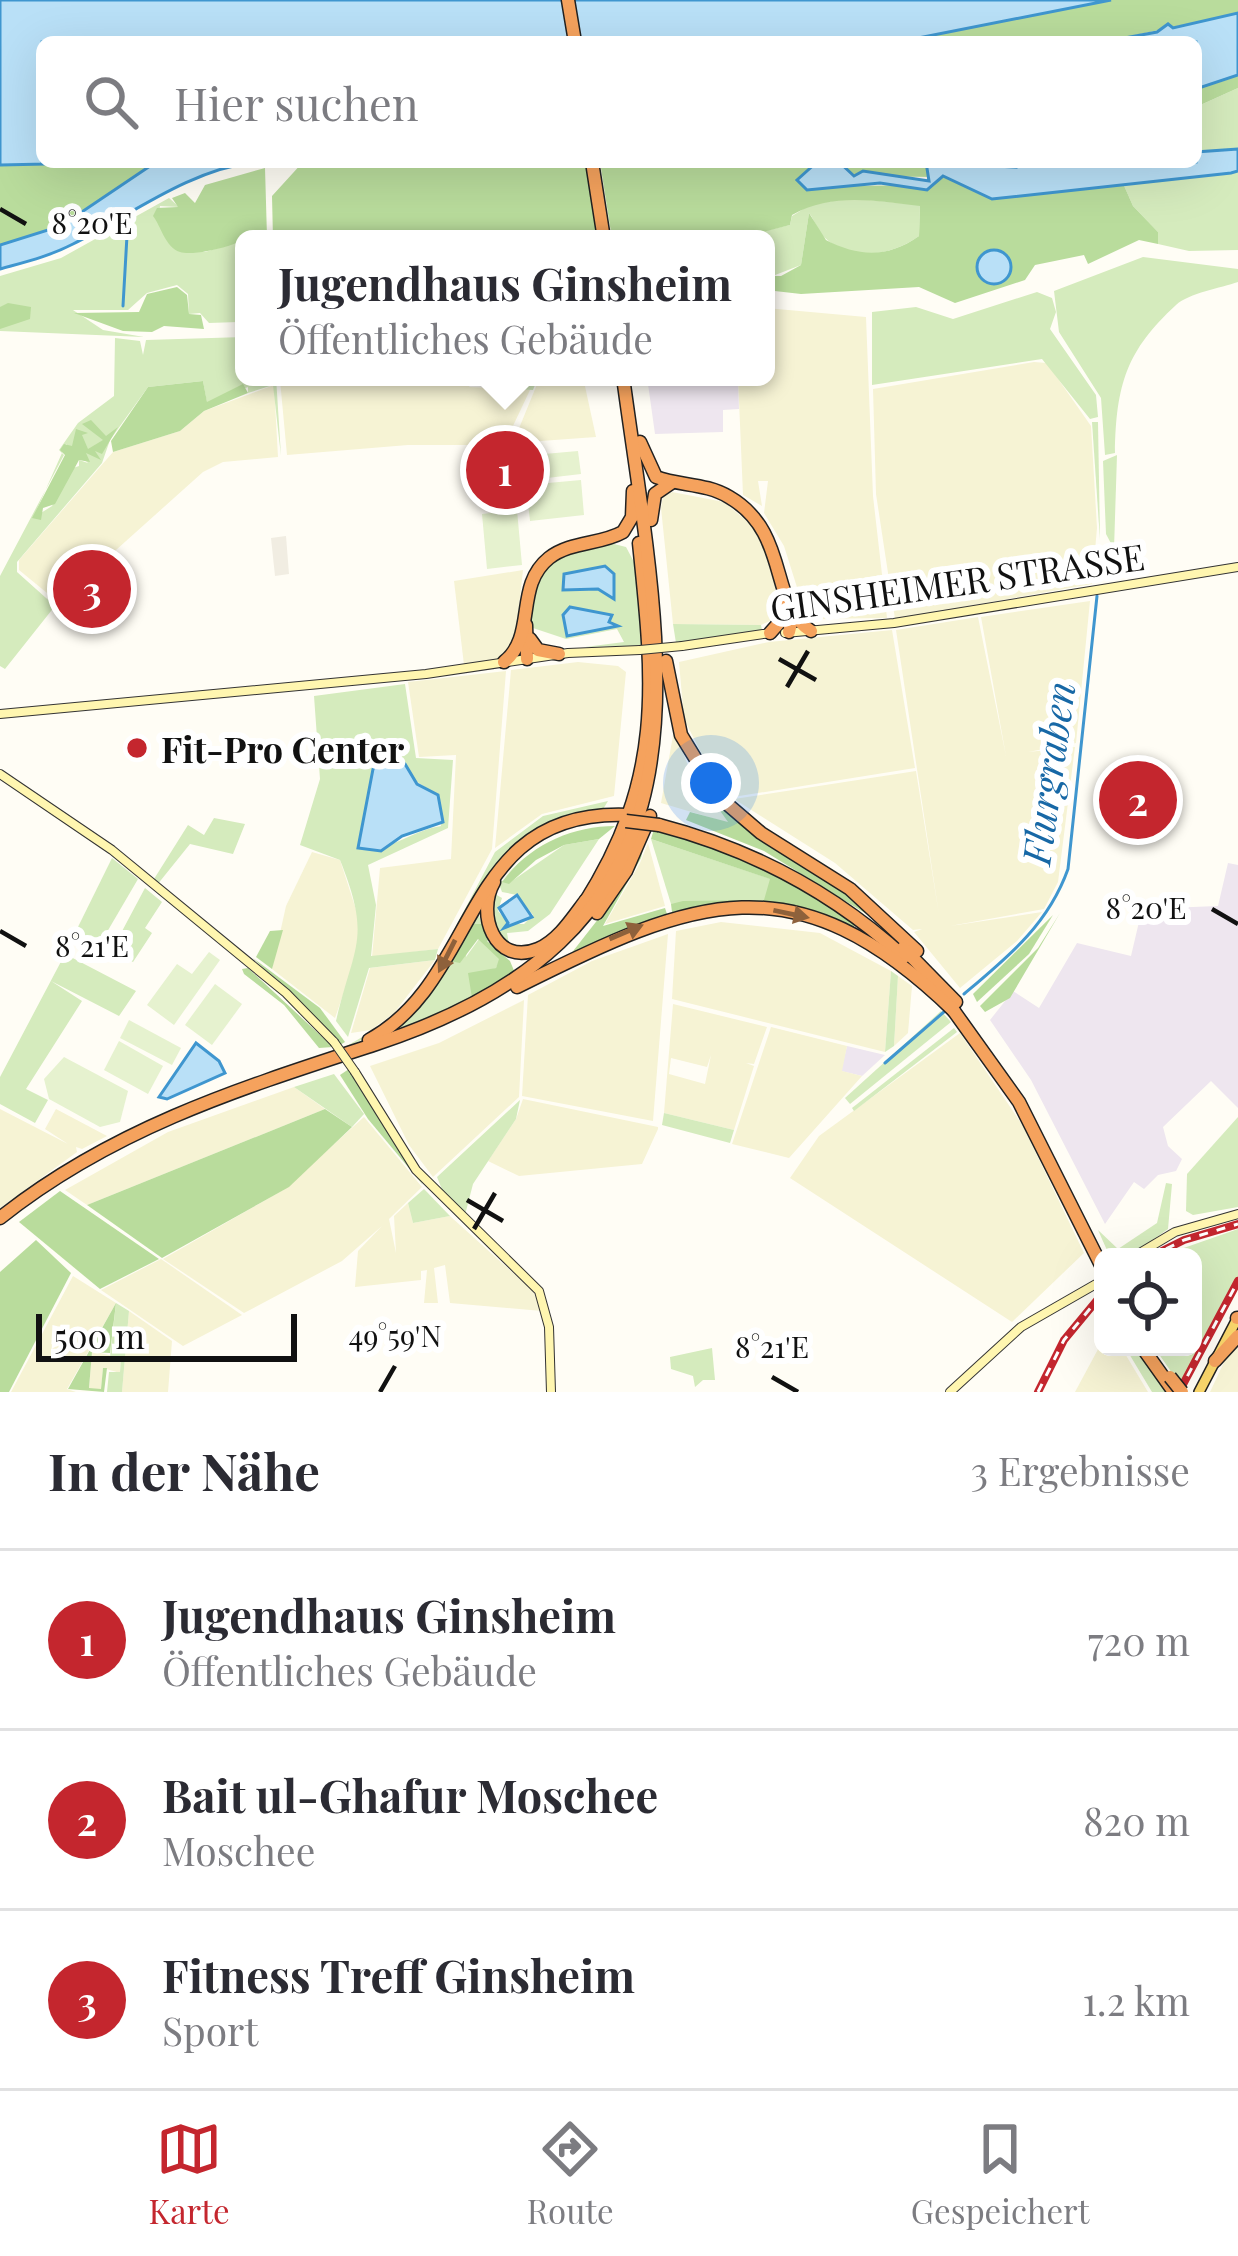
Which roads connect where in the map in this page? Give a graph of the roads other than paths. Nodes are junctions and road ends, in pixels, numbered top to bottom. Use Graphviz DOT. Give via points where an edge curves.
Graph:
graph roads {
  1 [pos="570,0"];
  2 [pos="576,36"];
  3 [pos="596,168"];
  4 [pos="605,230"];
  5 [pos="627,386"];
  6 [pos="636,448"];
  7 [pos="675,482"];
  8 [pos="633,488"];
  9 [pos="651,520"];
  10 [pos="608,539"];
  11 [pos="1238,567"];
  12 [pos="643,581"];
  13 [pos="789,615"];
  14 [pos="812,631"];
  15 [pos="789,632"];
  16 [pos="770,633"];
  17 [pos="524,640"];
  18 [pos="559,654"];
  19 [pos="527,659"];
  20 [pos="666,661"];
  21 [pos="504,662"];
  22 [pos="0,714"];
  23 [pos="0,774"];
  24 [pos="627,818"];
  25 [pos="660,822"];
  26 [pos="591,893"];
  27 [pos="511,986"];
  28 [pos="950,995"];
  29 [pos="955,1011"];
  30 [pos="298,1069"];
  31 [pos="1238,1214"];
  32 [pos="0,1221"];
  33 [pos="1099,1248"];
  34 [pos="1148,1248"];
  35 [pos="1094,1260"];
  36 [pos="1094,1282"];
  37 [pos="1238,1318"];
  38 [pos="1238,1336"];
  39 [pos="1151,1356"];
  40 [pos="1215,1361"];
  41 [pos="1173,1386"];
  42 [pos="551,1392"];
  43 [pos="950,1392"];
  44 [pos="1198,1392"];
  1 -- 2 [label="highway"];
  3 -- 4 [label="highway"];
  5 -- 6 [label="highway"];
  6 -- 7 [label="highway" via="651,472"];
  6 -- 8 [label="highway"];
  6 -- 9 [label="highway"];
  6 -- 27 [label="highway" via="657,638 651,779 628,847 598,897"];
  7 -- 9 [label="highway" via="655,494"];
  7 -- 13 [label="highway" via="718,491 750,512 772,543"];
  8 -- 10 [label="highway" via="628,525"];
  8 -- 12 [label="highway"];
  9 -- 20 [label="highway"];
  10 -- 12 [label="highway" via="633,550"];
  10 -- 17 [label="highway" via="546,561 529,586"];
  11 -- 14 [label="main road, GINSHEIMER STRASSE"];
  12 -- 26 [label="highway" via="650,696 644,765 626,830"];
  13 -- 14 [label="highway"];
  13 -- 15 [label="highway"];
  13 -- 16 [label="highway"];
  14 -- 15 [label="main road, GINSHEIMER STRASSE"];
  15 -- 16 [label="main road, GINSHEIMER STRASSE"];
  16 -- 18 [label="main road, GINSHEIMER STRASSE, bridge"];
  17 -- 18 [label="highway"];
  17 -- 19 [label="highway"];
  17 -- 21 [label="highway"];
  18 -- 19 [label="main road"];
  19 -- 21 [label="main road"];
  20 -- 27 [label="highway" via="662,763 637,849 583,929"];
  20 -- 28 [label="highway" via="681,735 719,797 880,913"];
  21 -- 22 [label="main road"];
  23 -- 42 [label="main road, bridge" via="112,850 334,1042 422,1177 536,1286 546,1306"];
  24 -- 25 [label="highway, bridge"];
  24 -- 26 [label="highway" via="552,835 518,857 485,905 490,932 506,947 529,951 555,938"];
  24 -- 30 [label="highway, one-way" via="576,820 520,847 483,887 408,1014 367,1042"];
  25 -- 28 [label="highway" via="737,844 822,887 892,938"];
  25 -- 29 [label="highway" via="817,891 882,938"];
  26 -- 27 [label="highway"];
  27 -- 29 [label="highway, one-way" via="671,916 751,908 827,923 893,958"];
  27 -- 30 [label="highway" via="424,1027"];
  27 -- 32 [label="highway" via="424,1033 156,1127"];
  28 -- 33 [label="highway" via="1024,1098"];
  29 -- 35 [label="highway" via="1019,1102"];
  30 -- 32 [label="highway" via="131,1133"];
  31 -- 34 [label="main road"];
  36 -- 43 [label="main road" via="1021,1327"];
  37 -- 40 [label="main road"];
  38 -- 40 [label="highway"];
  39 -- 41 [label="highway"];
  40 -- 44 [label="main road"];
}
